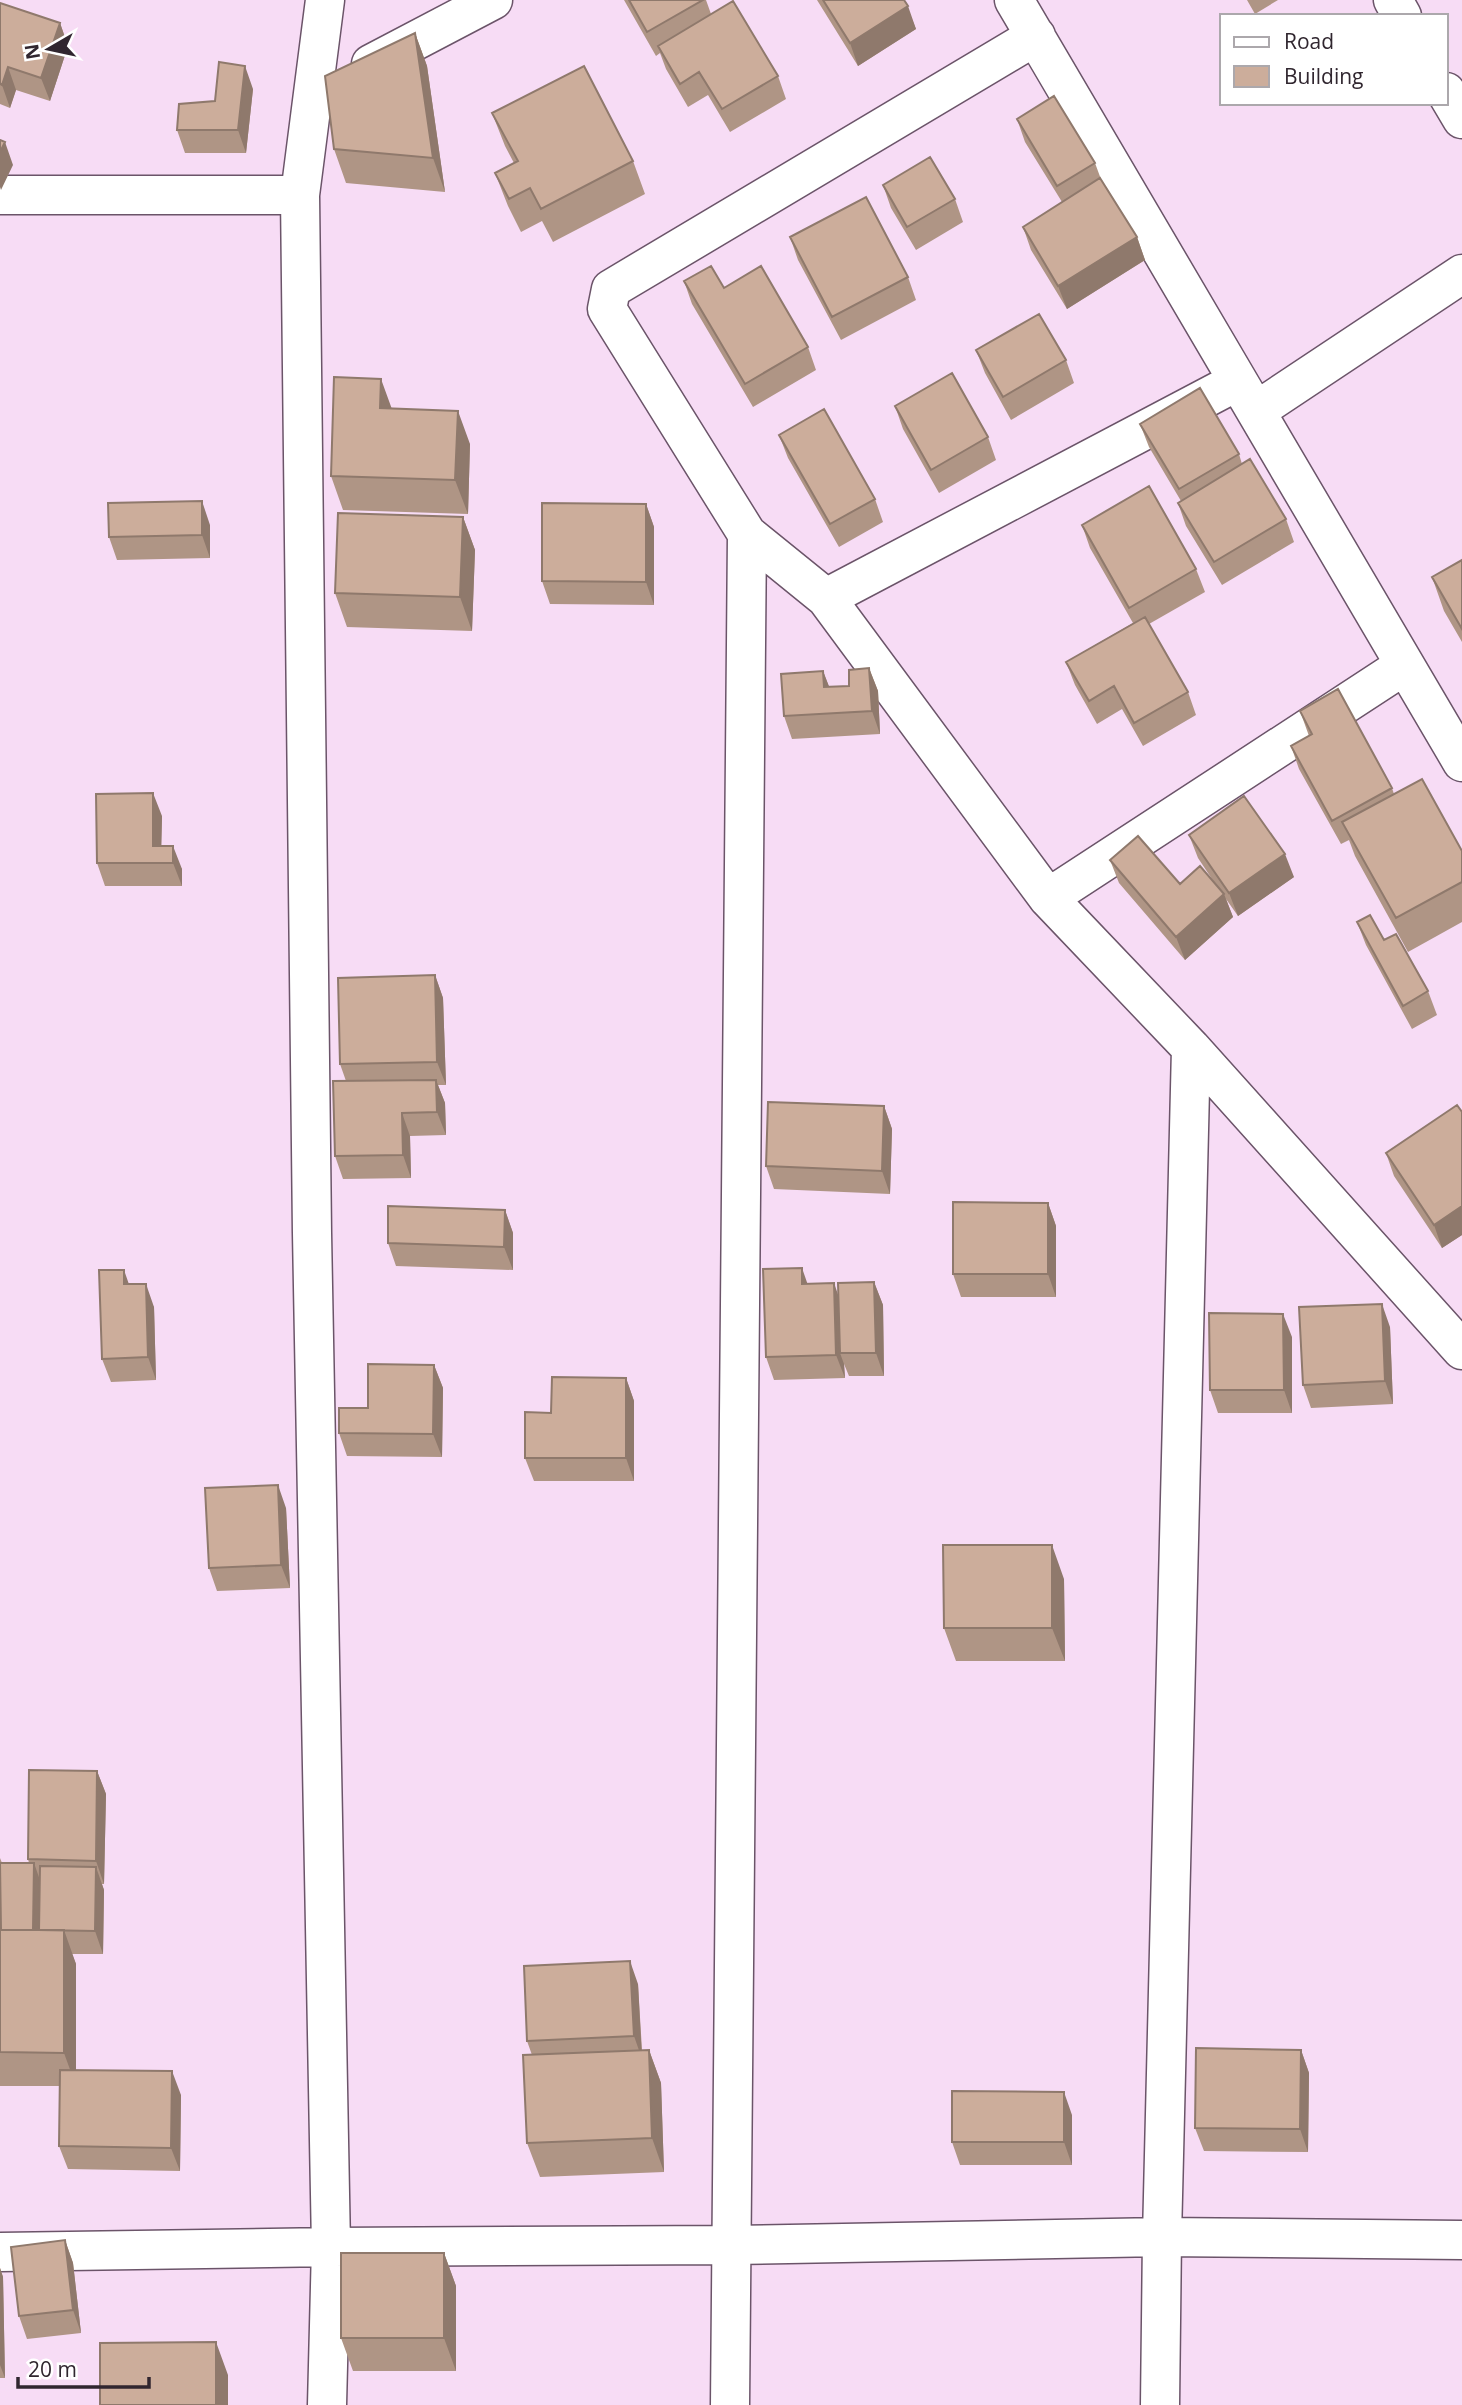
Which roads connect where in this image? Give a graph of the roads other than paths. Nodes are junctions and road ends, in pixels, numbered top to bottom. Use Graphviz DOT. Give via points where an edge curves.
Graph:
graph roads {
  1 [pos="325,0"];
  2 [pos="493,0"];
  3 [pos="1014,0"];
  4 [pos="1036,36"];
  5 [pos="315,94"];
  6 [pos="1448,95"];
  7 [pos="1462,119"];
  8 [pos="0,195"];
  9 [pos="300,195"];
  10 [pos="1462,274"];
  11 [pos="1247,396"];
  12 [pos="747,534"];
  13 [pos="826,598"];
  14 [pos="1405,665"];
  15 [pos="1462,762"];
  16 [pos="1048,898"];
  17 [pos="1191,1048"];
  18 [pos="1462,1350"];
  19 [pos="1162,2237"];
  20 [pos="1462,2240"];
  21 [pos="732,2245"];
  22 [pos="331,2247"];
  23 [pos="0,2252"];
  24 [pos="327,2405"];
  25 [pos="730,2405"];
  26 [pos="1160,2405"];
  1 -- 5 [label="street"];
  2 -- 5 [label="street"];
  3 -- 4 [label="street"];
  4 -- 11 [label="street"];
  4 -- 12 [label="street" via="611,289 607,309"];
  5 -- 9 [label="street"];
  6 -- 7 [label="street"];
  8 -- 9 [label="street"];
  9 -- 22 [label="street" via="312,1247"];
  10 -- 11 [label="street"];
  11 -- 13 [label="street"];
  11 -- 14 [label="street"];
  12 -- 13 [label="street"];
  12 -- 21 [label="street"];
  13 -- 16 [label="street"];
  14 -- 15 [label="street"];
  14 -- 16 [label="street"];
  16 -- 17 [label="street"];
  17 -- 18 [label="street"];
  17 -- 19 [label="street"];
  19 -- 20 [label="street"];
  19 -- 21 [label="street"];
  19 -- 26 [label="street"];
  21 -- 22 [label="street"];
  21 -- 25 [label="street"];
  22 -- 23 [label="street"];
  22 -- 24 [label="street"];
}
